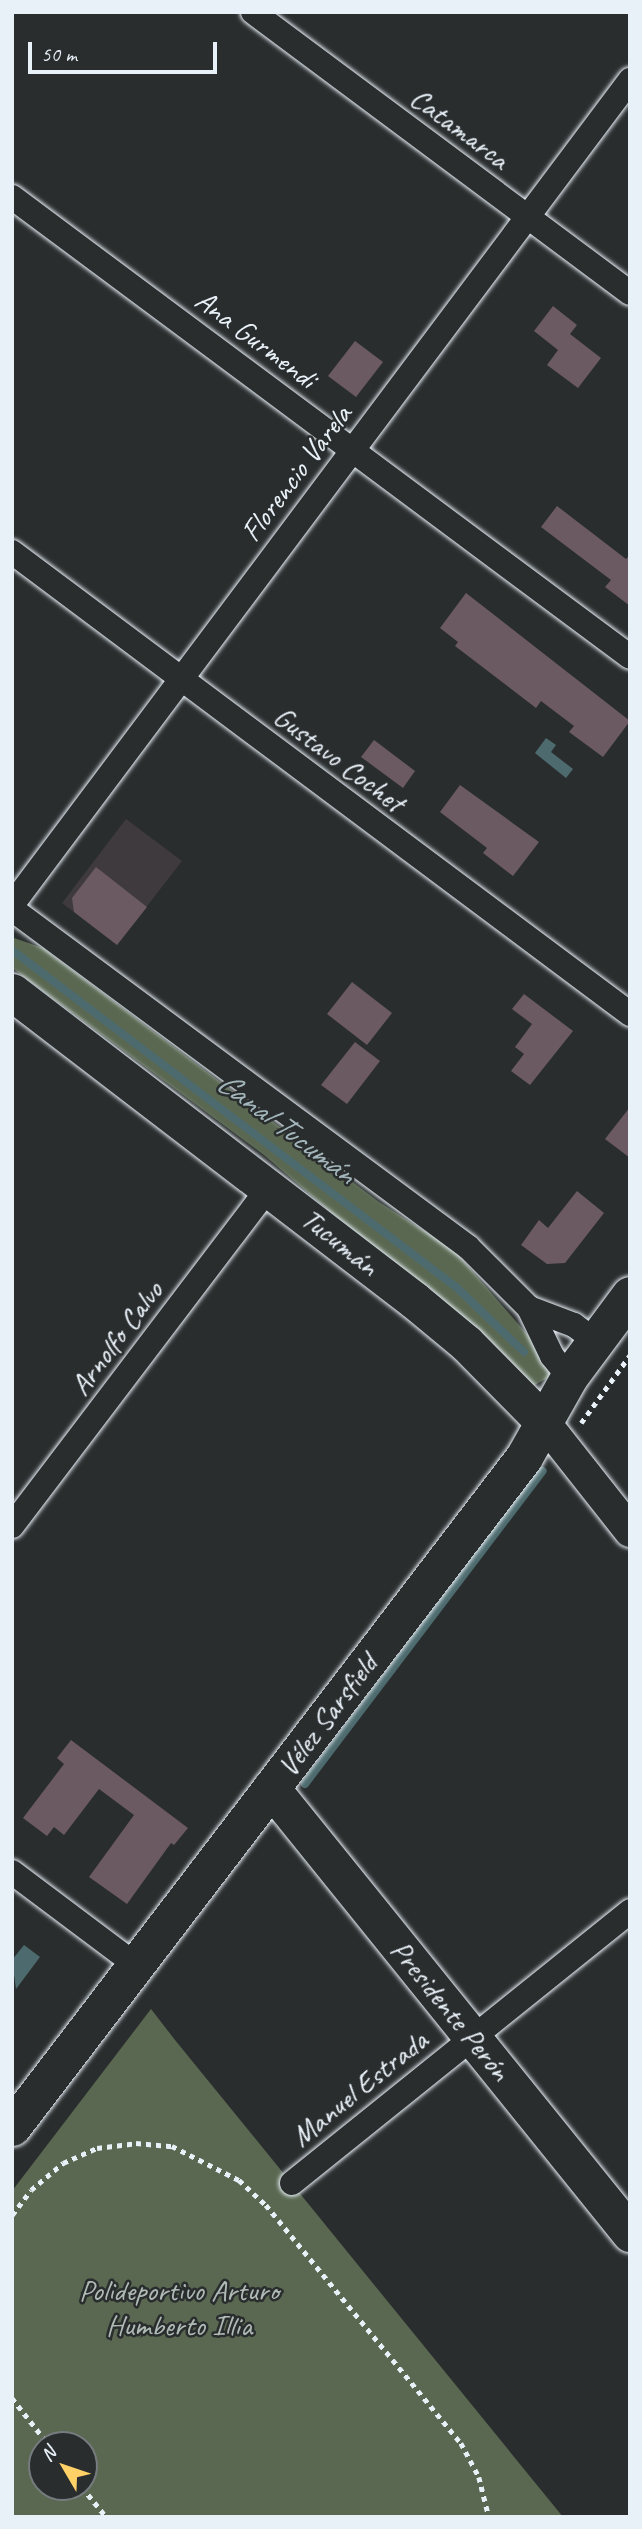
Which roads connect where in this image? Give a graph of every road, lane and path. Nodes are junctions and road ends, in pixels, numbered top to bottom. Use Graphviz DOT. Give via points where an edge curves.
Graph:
graph roads {
  1 [pos="253,12"];
  2 [pos="630,80"];
  3 [pos="12,197"];
  4 [pos="527,217"];
  5 [pos="630,293"];
  6 [pos="352,451"];
  7 [pos="12,552"];
  8 [pos="630,657"];
  9 [pos="181,680"];
  10 [pos="12,907"];
  11 [pos="12,992"];
  12 [pos="630,1014"];
  13 [pos="270,1187"];
  14 [pos="630,1295"];
  15 [pos="529,1308"];
  16 [pos="595,1341"];
  17 [pos="630,1355"];
  18 [pos="569,1377"];
  19 [pos="554,1434"];
  20 [pos="12,1526"];
  21 [pos="630,1531"];
  22 [pos="271,1788"];
  23 [pos="12,1872"];
  24 [pos="630,1911"];
  25 [pos="136,1965"];
  26 [pos="473,2038"];
  27 [pos="12,2127"];
  28 [pos="292,2183"];
  29 [pos="12,2216"];
  30 [pos="630,2234"];
  31 [pos="12,2398"];
  32 [pos="38,2431"];
  33 [pos="93,2501"];
  34 [pos="106,2517"];
  35 [pos="489,2517"];
  1 -- 4 [label="street, Catamarca"];
  2 -- 4 [label="street, Florencio Varela"];
  3 -- 6 [label="street, Ana Gurmendi"];
  4 -- 5 [label="street, Catamarca"];
  4 -- 6 [label="street, Florencio Varela"];
  6 -- 8 [label="street, Ana Gurmendi"];
  6 -- 9 [label="street, Florencio Varela"];
  7 -- 9 [label="street, Gustavo Cochet"];
  9 -- 10 [label="street, Florencio Varela"];
  9 -- 12 [label="street, Gustavo Cochet"];
  10 -- 15 [label="street" via="468,1247"];
  11 -- 13 [label="main road, Tucumán"];
  13 -- 19 [label="main road, Tucumán" via="466,1343"];
  13 -- 20 [label="street, Arnolfo Calvo"];
  14 -- 16 [label="main road, Vélez Sarsfield"];
  15 -- 16 [label="street" via="575,1325"];
  15 -- 18 [label="street" via="552,1356"];
  16 -- 18 [label="main road, Vélez Sarsfield"];
  17 -- 19 [label="path"];
  18 -- 19 [label="main road, Vélez Sarsfield"];
  19 -- 21 [label="street, Tucumán"];
  19 -- 22 [label="main road, Vélez Sarsfield" via="524,1457"];
  22 -- 25 [label="main road, Vélez Sarsfield"];
  22 -- 26 [label="main road, Presidente Perón"];
  23 -- 25 [label="street"];
  24 -- 26 [label="street, Manuel Estrada"];
  25 -- 27 [label="main road, Vélez Sarsfield"];
  26 -- 28 [label="street, Manuel Estrada"];
  26 -- 30 [label="main road, Presidente Perón"];
  29 -- 35 [label="path" via="31,2190 63,2163 97,2147 172,2146 239,2180 266,2205 461,2442 479,2477"];
  31 -- 32 [label="path"];
  33 -- 34 [label="path"];
}
